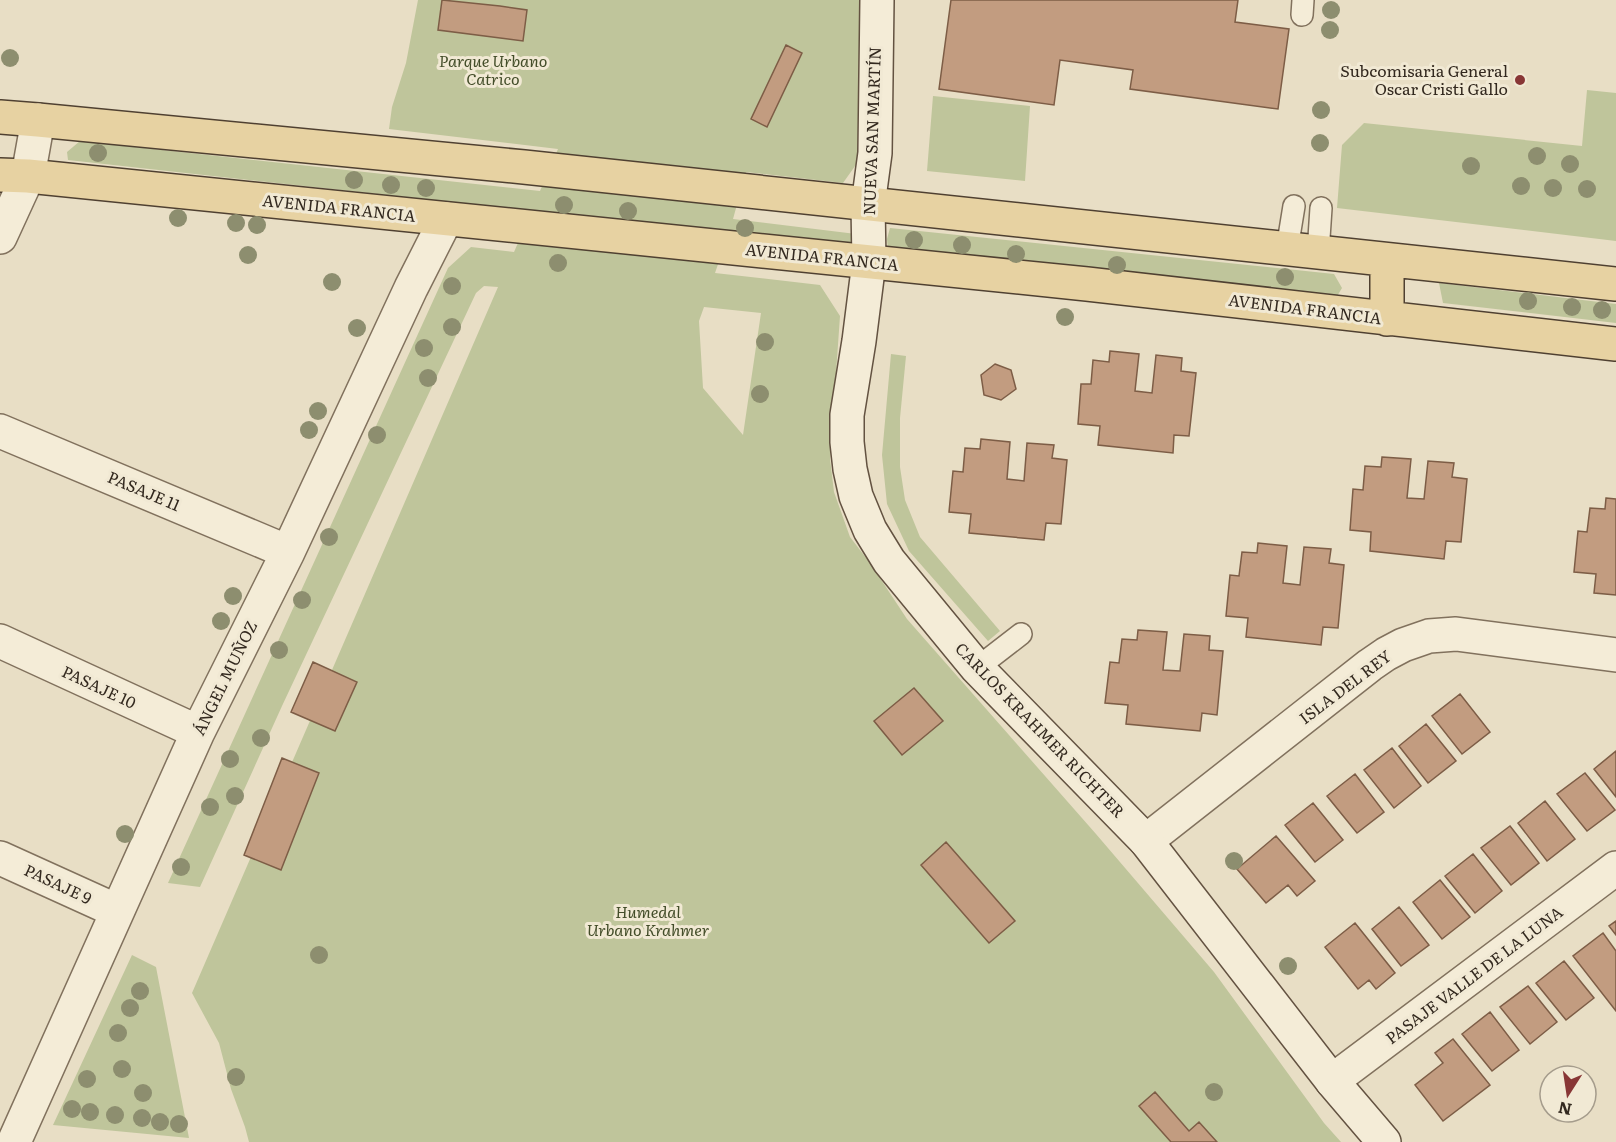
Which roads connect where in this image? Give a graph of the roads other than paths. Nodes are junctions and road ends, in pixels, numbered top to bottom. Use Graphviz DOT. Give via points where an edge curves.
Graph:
graph roads {
  1 [pos="877,0"];
  2 [pos="0,117"];
  3 [pos="38,120"];
  4 [pos="14,175"];
  5 [pos="868,205"];
  6 [pos="1294,206"];
  7 [pos="1321,208"];
  8 [pos="446,219"];
  9 [pos="0,237"];
  10 [pos="1302,251"];
  11 [pos="1387,261"];
  12 [pos="869,262"];
  13 [pos="1616,284"];
  14 [pos="1387,319"];
  15 [pos="1616,344"];
  16 [pos="0,431"];
  17 [pos="288,552"];
  18 [pos="1021,634"];
  19 [pos="0,641"];
  20 [pos="1616,656"];
  21 [pos="977,668"];
  22 [pos="198,732"];
  23 [pos="1146,841"];
  24 [pos="0,858"];
  25 [pos="1616,868"];
  26 [pos="117,911"];
  27 [pos="1332,1082"];
  28 [pos="0,1141"];
  29 [pos="13,1142"];
  30 [pos="1384,1142"];
  1 -- 5 [label="street, NUEVA SAN MARTÍN" via="875,153"];
  2 -- 3 [label="main road"];
  3 -- 4 [label="street"];
  3 -- 5 [label="main road"];
  4 -- 8 [label="main road, AVENIDA FRANCIA"];
  4 -- 9 [label="street"];
  5 -- 10 [label="main road"];
  5 -- 12 [label="street, NUEVA SAN MARTÍN"];
  6 -- 10 [label="lane"];
  7 -- 10 [label="lane"];
  8 -- 12 [label="main road, AVENIDA FRANCIA"];
  8 -- 17 [label="street, ÁNGEL MUÑOZ"];
  10 -- 11 [label="main road"];
  11 -- 13 [label="main road"];
  11 -- 14 [label="main road"];
  12 -- 14 [label="main road, AVENIDA FRANCIA"];
  12 -- 21 [label="street, CARLOS KRAHMER RICHTER" via="847,415 856,496 889,561"];
  14 -- 15 [label="main road, AVENIDA FRANCIA"];
  16 -- 17 [label="street, PASAJE 11"];
  17 -- 22 [label="street, ÁNGEL MUÑOZ"];
  18 -- 21 [label="lane"];
  19 -- 22 [label="street, PASAJE 10"];
  20 -- 23 [label="street, ISLA DEL REY" via="1456,634 1429,636 1403,645 1370,665"];
  21 -- 23 [label="street, CARLOS KRAHMER RICHTER"];
  22 -- 26 [label="street, ÁNGEL MUÑOZ"];
  23 -- 27 [label="street, CARLOS KRAHMER RICHTER"];
  24 -- 26 [label="street, PASAJE 9"];
  25 -- 27 [label="street, PASAJE VALLE DE LA LUNA"];
  26 -- 29 [label="street, ÁNGEL MUÑOZ"];
  27 -- 30 [label="street, CARLOS KRAHMER RICHTER"];
  28 -- 29 [label="street"];
}
